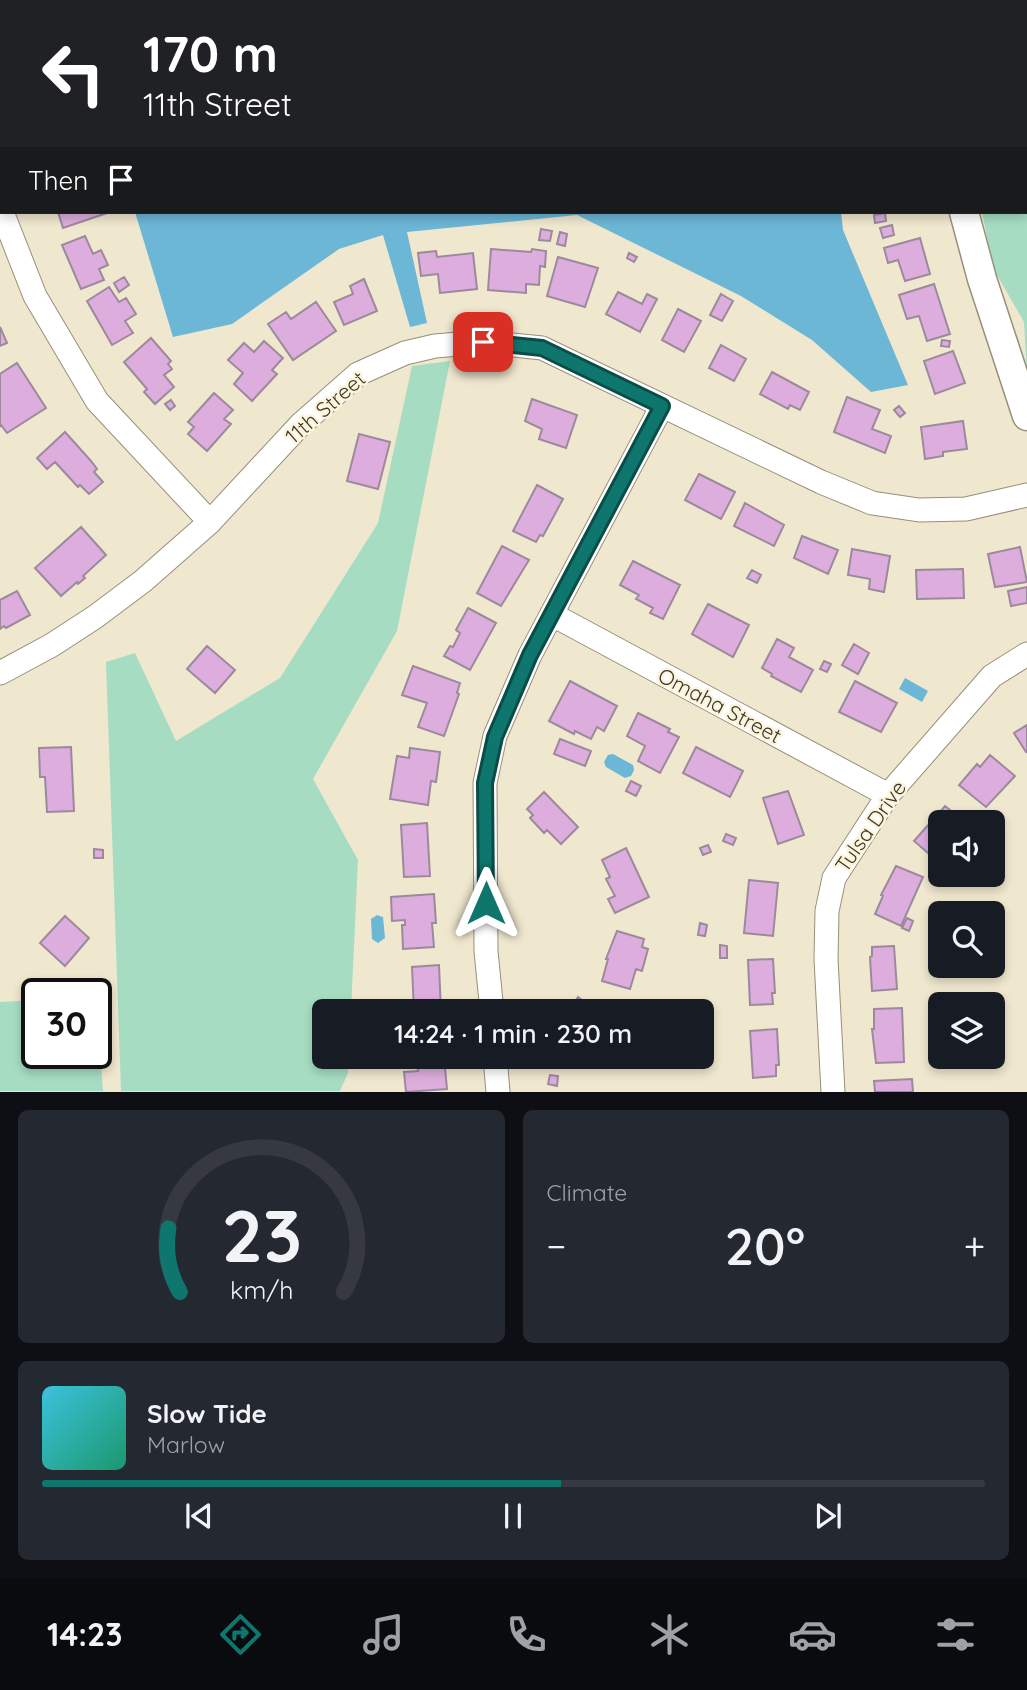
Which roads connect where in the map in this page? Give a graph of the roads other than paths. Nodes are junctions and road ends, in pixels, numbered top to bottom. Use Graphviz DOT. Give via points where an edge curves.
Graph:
graph roads {
  1 [pos="4,214"];
  2 [pos="965,214"];
  3 [pos="662,406"];
  4 [pos="1027,416"];
  5 [pos="1027,495"];
  6 [pos="210,522"];
  7 [pos="553,615"];
  8 [pos="1027,654"];
  9 [pos="0,673"];
  10 [pos="888,795"];
  11 [pos="491,999"];
  12 [pos="496,1069"];
  13 [pos="498,1091"];
  14 [pos="833,1091"];
  1 -- 6 [label="street" via="35,296 97,401"];
  2 -- 4 [label="street"];
  3 -- 5 [label="street, 11th Street" via="872,503 919,510 966,509"];
  3 -- 6 [label="street, 11th Street" via="542,348 483,342 405,353 358,373 328,398"];
  3 -- 7 [label="street"];
  6 -- 9 [label="street, 11th Street" via="95,617"];
  7 -- 10 [label="street, Omaha Street"];
  7 -- 11 [label="street" via="530,655 495,737 485,783"];
  8 -- 10 [label="street, Tulsa Drive" via="992,676"];
  10 -- 14 [label="street, Tulsa Drive" via="834,877 827,912"];
  12 -- 13 [label="street"];
}
